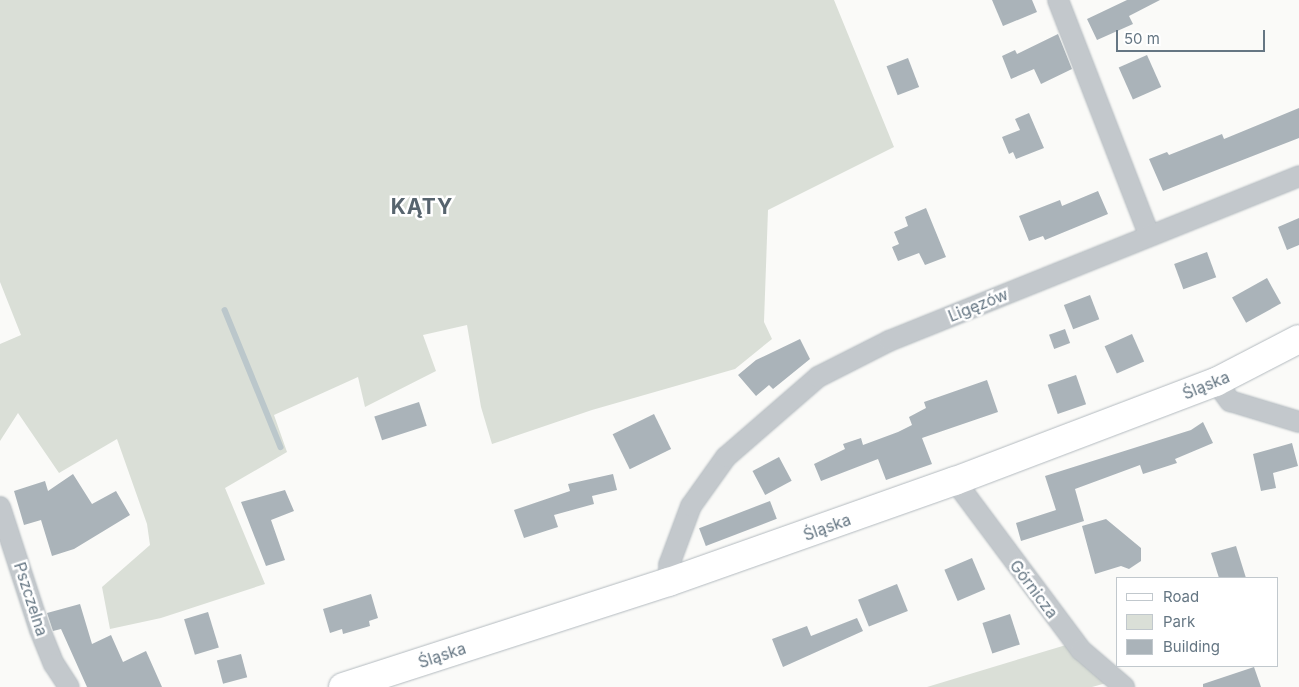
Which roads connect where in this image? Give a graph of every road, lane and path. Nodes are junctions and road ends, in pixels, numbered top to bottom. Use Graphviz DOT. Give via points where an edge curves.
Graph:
graph roads {
  1 [pos="1058,0"];
  2 [pos="1299,176"];
  3 [pos="1149,235"];
  4 [pos="1299,339"];
  5 [pos="1216,382"];
  6 [pos="1299,422"];
  7 [pos="955,481"];
  8 [pos="0,506"];
  9 [pos="669,582"];
  10 [pos="69,687"];
  11 [pos="343,687"];
  12 [pos="1124,687"];
  1 -- 3 [label="street"];
  2 -- 3 [label="street, Ligęzów"];
  3 -- 9 [label="street, Ligęzów" via="889,341 818,378 726,457 691,506 669,565"];
  4 -- 5 [label="main road, Śląska"];
  5 -- 6 [label="street" via="1230,401"];
  5 -- 7 [label="main road, Śląska"];
  7 -- 9 [label="main road, Śląska"];
  7 -- 12 [label="street, Górnicza" via="1081,650"];
  8 -- 10 [label="street, Pszczelna" via="40,630 54,664"];
  9 -- 11 [label="main road, Śląska"];
}
